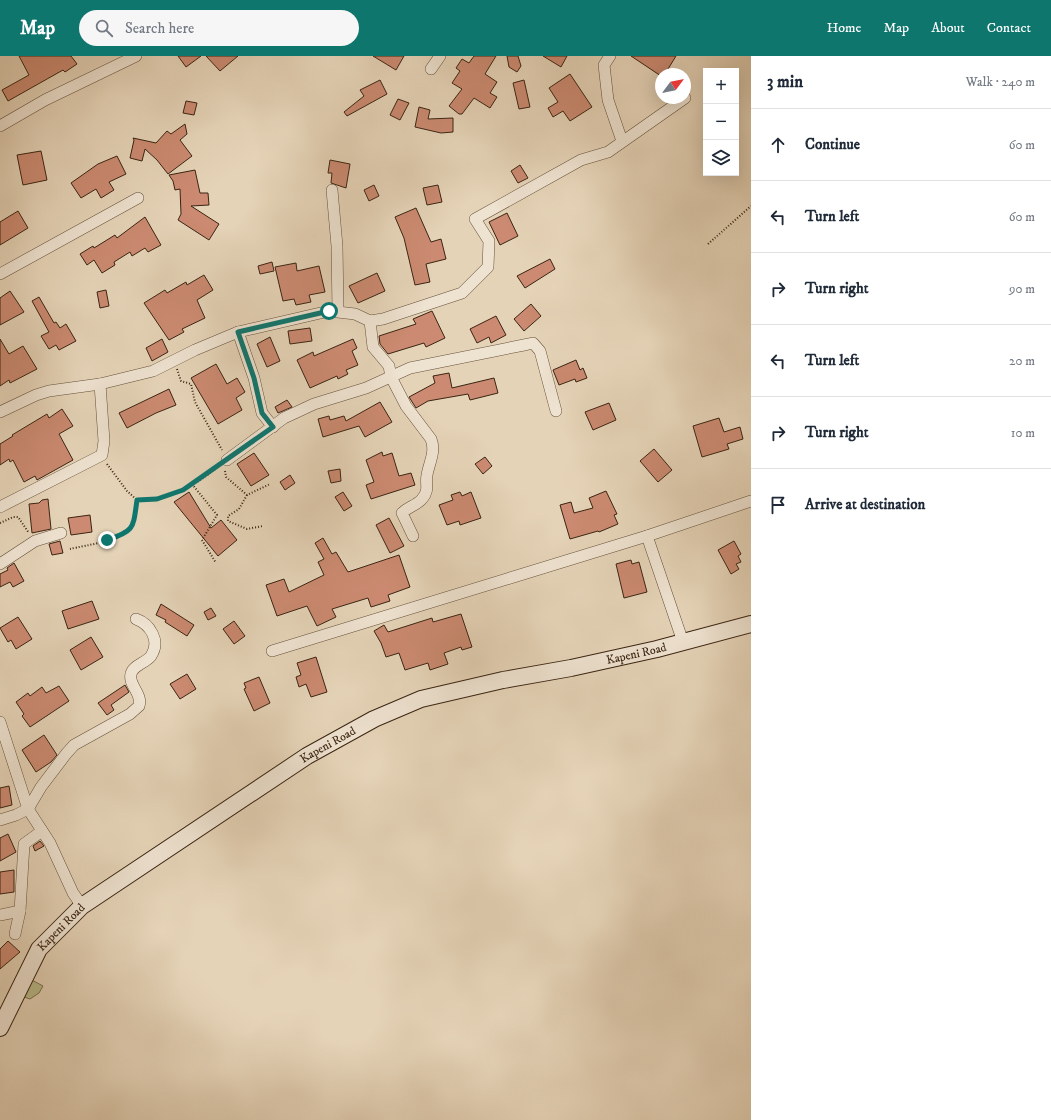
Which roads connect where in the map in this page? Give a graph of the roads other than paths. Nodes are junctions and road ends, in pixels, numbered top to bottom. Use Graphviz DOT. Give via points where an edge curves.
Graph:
graph roads {
  1 [pos="136,56"];
  2 [pos="440,56"];
  3 [pos="610,56"];
  4 [pos="431,69"];
  5 [pos="676,104"];
  6 [pos="0,126"];
  7 [pos="622,141"];
  8 [pos="332,190"];
  9 [pos="138,198"];
  10 [pos="0,274"];
  11 [pos="338,311"];
  12 [pos="370,321"];
  13 [pos="238,332"];
  14 [pos="391,377"];
  15 [pos="100,384"];
  16 [pos="556,411"];
  17 [pos="0,412"];
  18 [pos="273,427"];
  19 [pos="227,460"];
  20 [pos="751,501"];
  21 [pos="0,507"];
  22 [pos="61,534"];
  23 [pos="413,536"];
  24 [pos="648,536"];
  25 [pos="0,564"];
  26 [pos="136,619"];
  27 [pos="751,624"];
  28 [pos="683,642"];
  29 [pos="272,651"];
  30 [pos="0,722"];
  31 [pos="28,808"];
  32 [pos="0,820"];
  33 [pos="42,831"];
  34 [pos="82,906"];
  35 [pos="20,911"];
  36 [pos="0,915"];
  37 [pos="15,934"];
  38 [pos="0,1028"];
  1 -- 6 [label="street" via="45,100"];
  2 -- 4 [label="street"];
  3 -- 7 [label="street" via="604,65 608,100"];
  5 -- 7 [label="street"];
  7 -- 12 [label="street" via="608,152 580,160 475,219 489,241 488,267 462,293"];
  8 -- 11 [label="street" via="337,246"];
  9 -- 10 [label="street"];
  11 -- 12 [label="street" via="355,314"];
  11 -- 13 [label="street"];
  12 -- 14 [label="street" via="373,347 389,366"];
  13 -- 15 [label="street" via="153,371"];
  13 -- 18 [label="street" via="254,378 262,413"];
  14 -- 16 [label="street" via="410,368 436,361 533,343 540,351"];
  14 -- 18 [label="street" via="366,388 314,404 284,418"];
  14 -- 23 [label="street" via="406,406 434,445 426,479 427,490 422,499 402,513"];
  15 -- 17 [label="street" via="49,391"];
  15 -- 21 [label="street" via="104,441 102,455"];
  18 -- 19 [label="street"];
  20 -- 24 [label="street"];
  22 -- 25 [label="street" via="35,541"];
  24 -- 28 [label="street"];
  24 -- 29 [label="street"];
  26 -- 31 [label="street" via="153,631 154,642 151,656 136,667 130,678 140,699 139,706 130,714 74,745"];
  27 -- 28 [label="main road, Kapeni Road"];
  28 -- 34 [label="main road, Kapeni Road" via="421,699 374,719 307,756"];
  30 -- 31 [label="street"];
  31 -- 32 [label="street"];
  31 -- 33 [label="street"];
  33 -- 34 [label="street"];
  33 -- 35 [label="street" via="24,844"];
  34 -- 38 [label="main road, Kapeni Road" via="39,949"];
  35 -- 36 [label="street"];
  35 -- 37 [label="street"];
}
